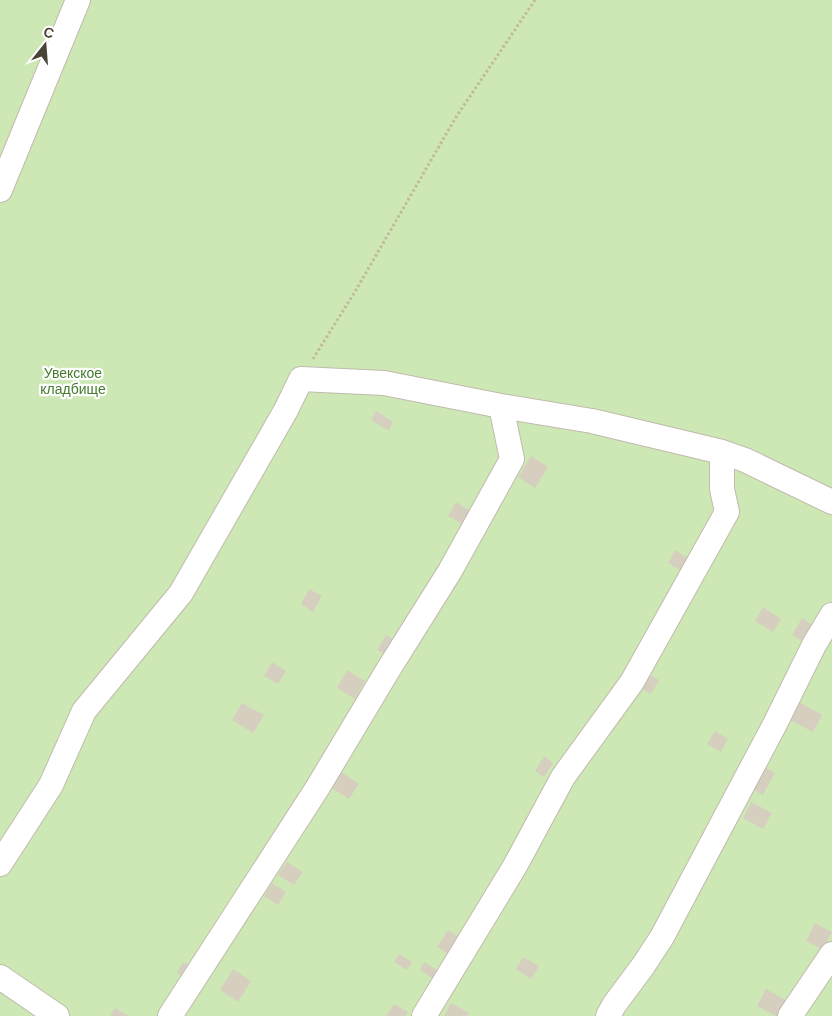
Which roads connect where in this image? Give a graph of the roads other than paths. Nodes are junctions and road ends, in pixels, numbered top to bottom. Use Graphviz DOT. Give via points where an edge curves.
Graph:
graph roads {
  1 [pos="78,0"];
  2 [pos="0,190"];
  3 [pos="501,406"];
  4 [pos="722,452"];
  5 [pos="832,502"];
  6 [pos="832,615"];
  7 [pos="0,864"];
  8 [pos="832,954"];
  9 [pos="0,977"];
  10 [pos="57,1016"];
  11 [pos="170,1016"];
  12 [pos="424,1016"];
  13 [pos="608,1016"];
  14 [pos="790,1016"];
  1 -- 2 [label="lane"];
  3 -- 4 [label="lane" via="592,421"];
  3 -- 7 [label="lane" via="384,383 301,378 286,410 180,593 84,711 51,785"];
  3 -- 11 [label="lane" via="512,459 450,571 318,787"];
  4 -- 5 [label="lane"];
  4 -- 12 [label="lane" via="722,489 727,512 632,682 562,777 515,866"];
  6 -- 13 [label="lane" via="662,937"];
  8 -- 14 [label="lane"];
  9 -- 10 [label="lane"];
}
